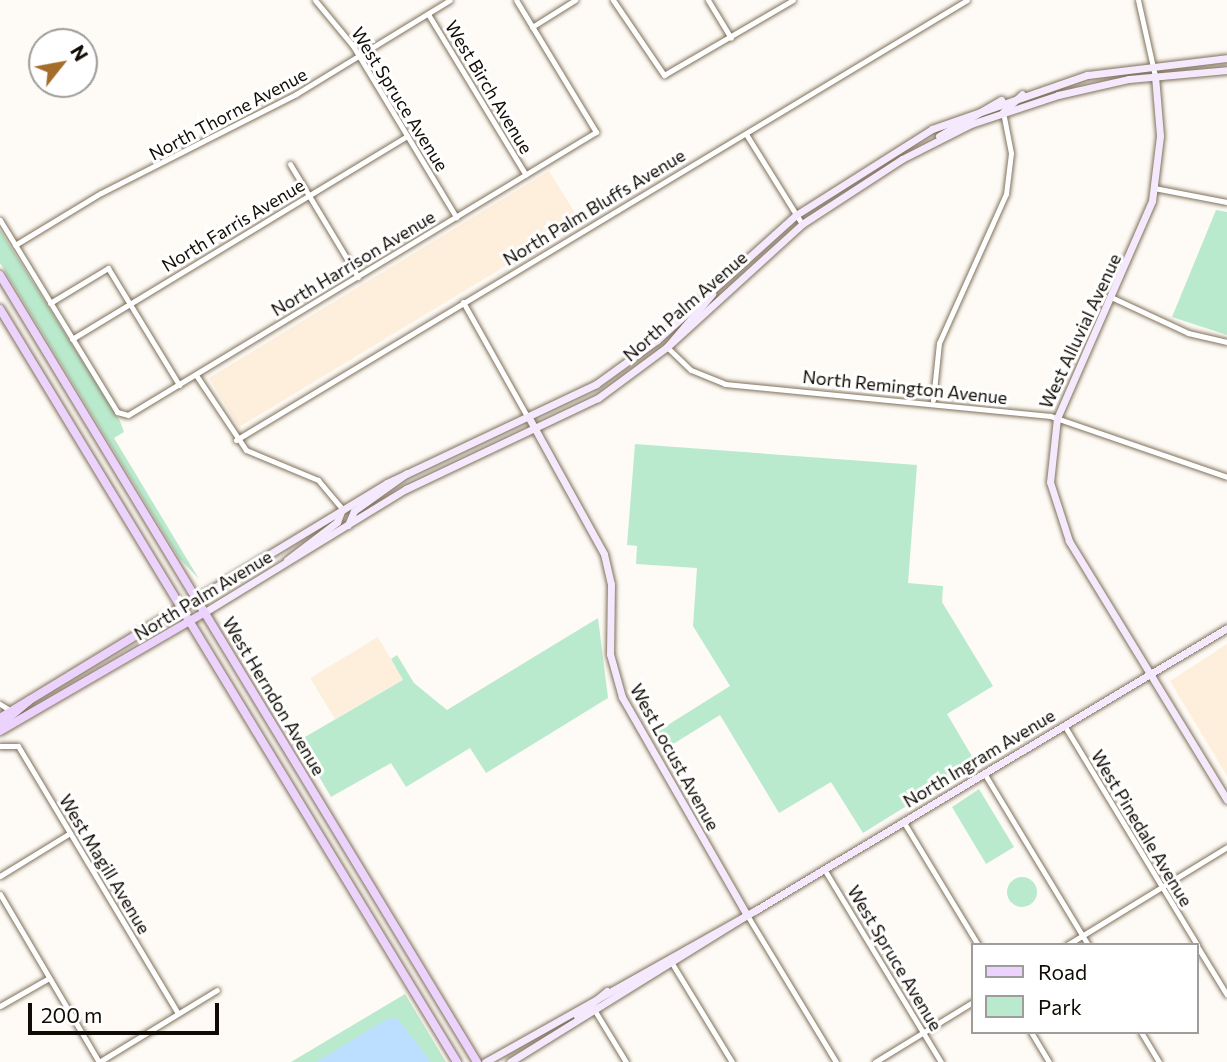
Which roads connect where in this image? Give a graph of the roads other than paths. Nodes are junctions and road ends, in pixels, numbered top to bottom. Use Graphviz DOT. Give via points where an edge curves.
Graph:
graph roads {
  1 [pos="315,0"];
  2 [pos="450,0"];
  3 [pos="516,0"];
  4 [pos="575,0"];
  5 [pos="613,0"];
  6 [pos="708,0"];
  7 [pos="793,0"];
  8 [pos="967,0"];
  9 [pos="1138,0"];
  10 [pos="428,14"];
  11 [pos="531,27"];
  12 [pos="731,38"];
  13 [pos="359,56"];
  14 [pos="1227,58"];
  15 [pos="1152,64"];
  16 [pos="1227,70"];
  17 [pos="1155,76"];
  18 [pos="1022,94"];
  19 [pos="1002,100"];
  20 [pos="1003,112"];
  21 [pos="746,134"];
  22 [pos="407,136"];
  23 [pos="925,147"];
  24 [pos="290,164"];
  25 [pos="526,175"];
  26 [pos="1154,188"];
  27 [pos="309,195"];
  28 [pos="1227,202"];
  29 [pos="796,215"];
  30 [pos="456,217"];
  31 [pos="0,220"];
  32 [pos="802,225"];
  33 [pos="15,245"];
  34 [pos="0,275"];
  35 [pos="358,276"];
  36 [pos="723,279"];
  37 [pos="1113,298"];
  38 [pos="463,302"];
  39 [pos="50,303"];
  40 [pos="130,304"];
  41 [pos="0,309"];
  42 [pos="72,339"];
  43 [pos="1227,342"];
  44 [pos="667,346"];
  45 [pos="196,375"];
  46 [pos="179,385"];
  47 [pos="933,400"];
  48 [pos="528,418"];
  49 [pos="1057,418"];
  50 [pos="534,428"];
  51 [pos="236,439"];
  52 [pos="407,472"];
  53 [pos="1227,477"];
  54 [pos="342,509"];
  55 [pos="348,525"];
  56 [pos="285,564"];
  57 [pos="197,598"];
  58 [pos="181,607"];
  59 [pos="205,612"];
  60 [pos="190,621"];
  61 [pos="1227,628"];
  62 [pos="1149,674"];
  63 [pos="29,700"];
  64 [pos="0,704"];
  65 [pos="11,712"];
  66 [pos="0,718"];
  67 [pos="0,724"];
  68 [pos="1064,725"];
  69 [pos="0,731"];
  70 [pos="0,746"];
  71 [pos="984,773"];
  72 [pos="1227,800"];
  73 [pos="903,821"];
  74 [pos="70,833"];
  75 [pos="1227,847"];
  76 [pos="824,869"];
  77 [pos="0,876"];
  78 [pos="1162,887"];
  79 [pos="0,894"];
  80 [pos="747,915"];
  81 [pos="1082,936"];
  82 [pos="977,943"];
  83 [pos="1070,943"];
  84 [pos="1087,943"];
  85 [pos="1196,943"];
  86 [pos="1199,948"];
  87 [pos="673,965"];
  88 [pos="49,978"];
  89 [pos="217,990"];
  90 [pos="607,991"];
  91 [pos="1227,995"];
  92 [pos="972,1003"];
  93 [pos="0,1006"];
  94 [pos="595,1011"];
  95 [pos="178,1013"];
  96 [pos="561,1031"];
  97 [pos="923,1032"];
  98 [pos="1032,1034"];
  99 [pos="1142,1034"];
  100 [pos="520,1059"];
  101 [pos="99,1062"];
  102 [pos="457,1062"];
  103 [pos="477,1062"];
  104 [pos="485,1062"];
  105 [pos="510,1062"];
  106 [pos="626,1062"];
  107 [pos="732,1062"];
  108 [pos="836,1062"];
  109 [pos="875,1062"];
  110 [pos="941,1062"];
  111 [pos="1049,1062"];
  112 [pos="1159,1062"];
  1 -- 13 [label="street, West Spruce Avenue"];
  2 -- 10 [label="street, North Thorne Avenue"];
  3 -- 11 [label="street"];
  4 -- 11 [label="street"];
  5 -- 12 [label="street" via="664,75"];
  6 -- 12 [label="street"];
  7 -- 12 [label="street"];
  8 -- 21 [label="street, North Palm Bluffs Avenue"];
  9 -- 15 [label="street, West Alluvial Avenue"];
  10 -- 13 [label="street, North Thorne Avenue"];
  10 -- 25 [label="street, West Birch Avenue"];
  11 -- 25 [label="street, North Harrison Avenue" via="596,132"];
  13 -- 22 [label="street, West Spruce Avenue"];
  13 -- 33 [label="street, North Thorne Avenue"];
  14 -- 15 [label="main road, North Palm Avenue"];
  15 -- 17 [label="street, West Alluvial Avenue"];
  15 -- 18 [label="main road, North Palm Avenue"];
  16 -- 17 [label="main road, North Palm Avenue"];
  17 -- 20 [label="main road, North Palm Avenue"];
  17 -- 26 [label="main road, West Alluvial Avenue" via="1160,136"];
  18 -- 19 [label="main road, North Palm Avenue"];
  18 -- 20 [label="main road"];
  19 -- 23 [label="main road"];
  19 -- 29 [label="main road, North Palm Avenue" via="892,150"];
  20 -- 23 [label="main road, North Palm Avenue"];
  20 -- 47 [label="street" via="1011,153 1006,194 939,343"];
  21 -- 29 [label="street"];
  21 -- 38 [label="street, North Palm Bluffs Avenue"];
  22 -- 27 [label="street, North Farris Avenue"];
  22 -- 30 [label="street, West Spruce Avenue"];
  23 -- 32 [label="main road, North Palm Avenue"];
  24 -- 27 [label="street"];
  25 -- 30 [label="street, North Harrison Avenue"];
  26 -- 28 [label="street"];
  26 -- 37 [label="main road, West Alluvial Avenue"];
  27 -- 35 [label="street"];
  27 -- 40 [label="street, North Farris Avenue"];
  29 -- 32 [label="street"];
  29 -- 36 [label="main road, North Palm Avenue"];
  30 -- 35 [label="street, North Harrison Avenue"];
  31 -- 33 [label="street"];
  32 -- 44 [label="main road, North Palm Avenue"];
  33 -- 39 [label="street"];
  34 -- 57 [label="main road, West Herndon Avenue"];
  35 -- 45 [label="street, North Harrison Avenue"];
  36 -- 44 [label="main road"];
  36 -- 48 [label="main road, North Palm Avenue" via="629,363"];
  37 -- 43 [label="street" via="1188,332"];
  37 -- 49 [label="main road, West Alluvial Avenue"];
  38 -- 48 [label="street, West Locust Avenue"];
  38 -- 51 [label="street, North Palm Bluffs Avenue"];
  39 -- 40 [label="street" via="108,268"];
  39 -- 42 [label="street"];
  40 -- 42 [label="street, North Farris Avenue"];
  40 -- 46 [label="street"];
  41 -- 58 [label="main road, West Herndon Avenue"];
  42 -- 46 [label="street, North Harrison Avenue" via="124,416"];
  44 -- 47 [label="street, North Remington Avenue" via="691,369 725,384"];
  44 -- 50 [label="main road, North Palm Avenue" via="598,398"];
  45 -- 46 [label="street, North Harrison Avenue"];
  45 -- 51 [label="street"];
  47 -- 49 [label="street, North Remington Avenue"];
  48 -- 50 [label="main road, West Locust Avenue"];
  48 -- 52 [label="main road, North Palm Avenue"];
  49 -- 53 [label="street, North Remington Avenue"];
  49 -- 62 [label="main road, West Alluvial Avenue" via="1049,468 1057,513"];
  50 -- 55 [label="main road, North Palm Avenue" via="406,489"];
  50 -- 80 [label="main road, West Locust Avenue" via="604,554 611,584 610,654 622,697"];
  51 -- 54 [label="street" via="258,457 318,480"];
  52 -- 54 [label="main road, North Palm Avenue"];
  52 -- 55 [label="main road" via="354,511"];
  54 -- 56 [label="main road" via="337,522 295,549"];
  54 -- 57 [label="main road, North Palm Avenue"];
  55 -- 56 [label="main road, North Palm Avenue"];
  56 -- 59 [label="main road, North Palm Avenue"];
  57 -- 58 [label="main road, North Palm Avenue"];
  57 -- 59 [label="main road, West Herndon Avenue"];
  58 -- 60 [label="main road, West Herndon Avenue"];
  58 -- 63 [label="main road, North Palm Avenue"];
  59 -- 60 [label="main road, North Palm Avenue"];
  59 -- 103 [label="main road, West Herndon Avenue"];
  60 -- 69 [label="main road, North Palm Avenue"];
  60 -- 102 [label="main road, West Herndon Avenue"];
  61 -- 62 [label="main road, North Ingram Avenue"];
  62 -- 68 [label="main road, North Ingram Avenue"];
  62 -- 72 [label="main road, West Alluvial Avenue"];
  63 -- 65 [label="main road, North Palm Avenue"];
  63 -- 67 [label="main road"];
  64 -- 65 [label="street"];
  65 -- 66 [label="main road, North Palm Avenue"];
  68 -- 71 [label="main road, North Ingram Avenue"];
  68 -- 78 [label="street, West Pinedale Avenue"];
  70 -- 74 [label="street, West Magill Avenue" via="18,746"];
  71 -- 73 [label="main road, North Ingram Avenue"];
  71 -- 81 [label="street"];
  73 -- 76 [label="main road, North Ingram Avenue"];
  73 -- 82 [label="street"];
  74 -- 77 [label="street"];
  74 -- 95 [label="street, West Magill Avenue"];
  75 -- 78 [label="street"];
  76 -- 80 [label="main road, North Ingram Avenue"];
  76 -- 97 [label="street, West Spruce Avenue"];
  78 -- 81 [label="street"];
  78 -- 85 [label="street, West Pinedale Avenue"];
  79 -- 88 [label="street"];
  80 -- 87 [label="main road, North Ingram Avenue"];
  80 -- 90 [label="main road, North Ingram Avenue"];
  80 -- 108 [label="street, West Locust Avenue"];
  81 -- 83 [label="street"];
  81 -- 84 [label="street"];
  86 -- 91 [label="street, West Pinedale Avenue"];
  87 -- 94 [label="main road, North Ingram Avenue"];
  87 -- 107 [label="street"];
  88 -- 93 [label="street"];
  88 -- 101 [label="street"];
  89 -- 95 [label="street"];
  90 -- 96 [label="main road"];
  90 -- 104 [label="main road, North Ingram Avenue"];
  92 -- 97 [label="street"];
  94 -- 96 [label="main road, North Ingram Avenue"];
  94 -- 106 [label="street"];
  95 -- 101 [label="street"];
  96 -- 100 [label="main road, North Ingram Avenue"];
  97 -- 109 [label="street"];
  97 -- 110 [label="street, West Spruce Avenue"];
  98 -- 111 [label="street"];
  99 -- 112 [label="street"];
  100 -- 105 [label="main road, North Ingram Avenue"];
}
